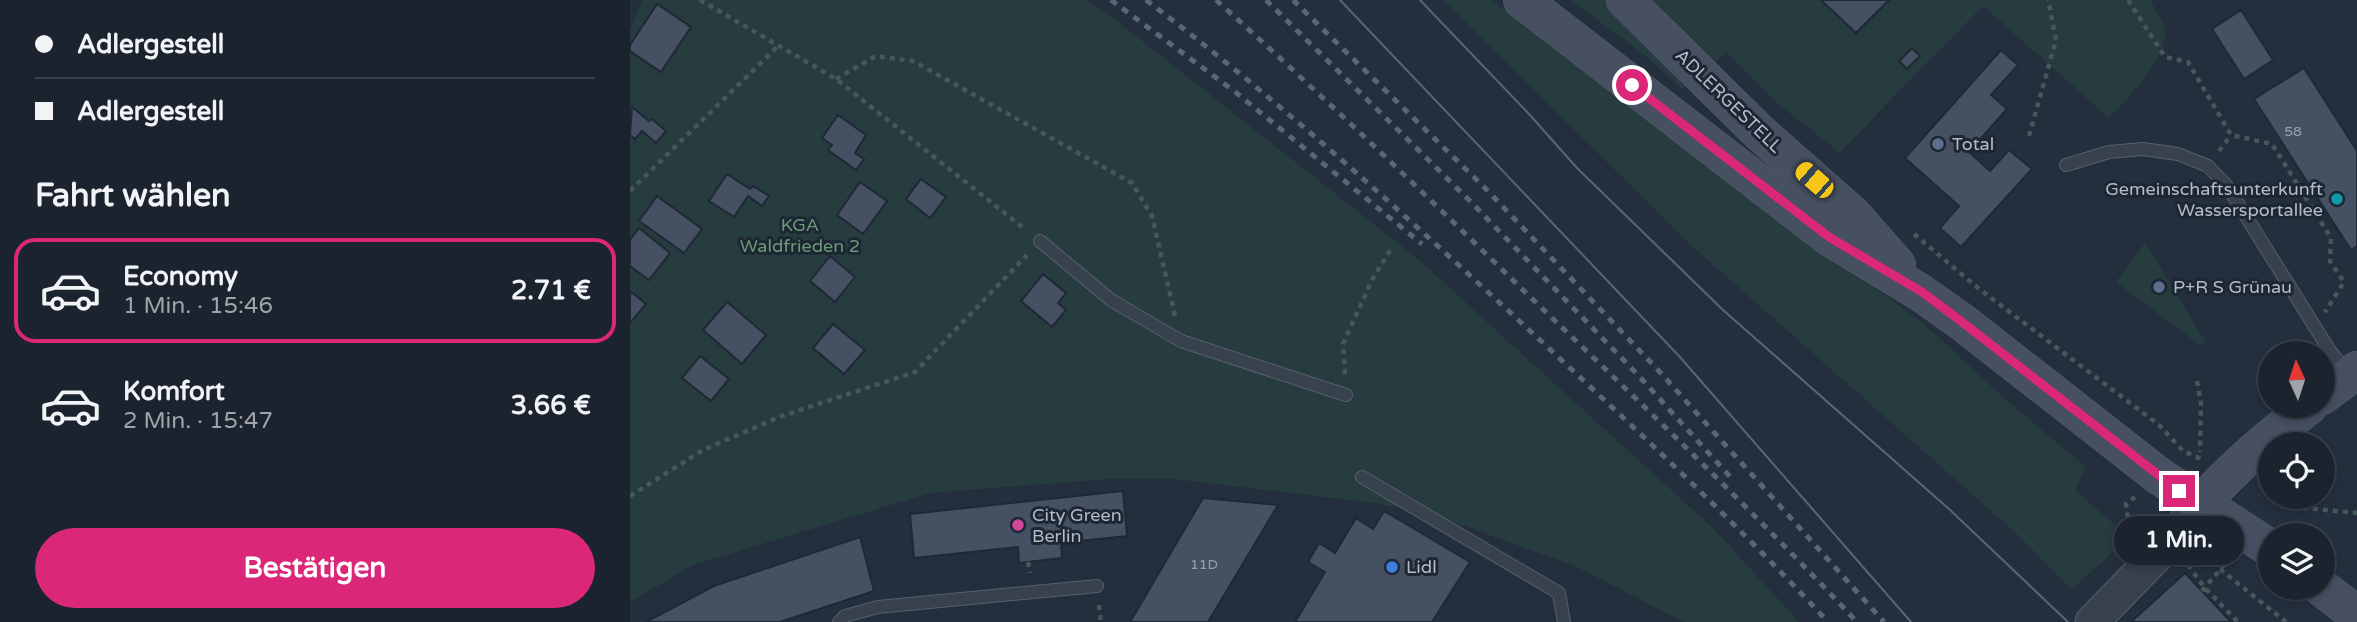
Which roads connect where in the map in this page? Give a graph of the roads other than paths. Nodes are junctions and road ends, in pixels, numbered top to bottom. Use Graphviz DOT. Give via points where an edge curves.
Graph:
graph roads {
  1 [pos="1522,0"];
  2 [pos="1625,0"];
  3 [pos="2066,166"];
  4 [pos="1040,241"];
  5 [pos="1922,292"];
  6 [pos="2343,380"];
  7 [pos="1346,395"];
  8 [pos="2294,418"];
  9 [pos="1362,477"];
  10 [pos="2200,505"];
  11 [pos="2258,541"];
  12 [pos="1097,586"];
  13 [pos="2335,598"];
  14 [pos="2357,615"];
  15 [pos="839,622"];
  16 [pos="1564,622"];
  17 [pos="2092,622"];
  1 -- 5 [label="main road, ADLERGESTELL" via="1829,237"];
  2 -- 5 [label="main road, ADLERGESTELL" via="1759,132 1853,215"];
  3 -- 6 [label="lane" via="2109,152 2143,149 2178,154 2208,166 2227,186 2330,351"];
  4 -- 7 [label="lane" via="1111,300 1181,341"];
  5 -- 10 [label="main road, ADLERGESTELL"];
  8 -- 10 [label="main road" via="2253,451 2213,464"];
  9 -- 16 [label="lane" via="1559,593"];
  10 -- 11 [label="main road, ADLERGESTELL"];
  10 -- 17 [label="street"];
  12 -- 15 [label="lane" via="878,607"];
  13 -- 14 [label="main road"];
}
